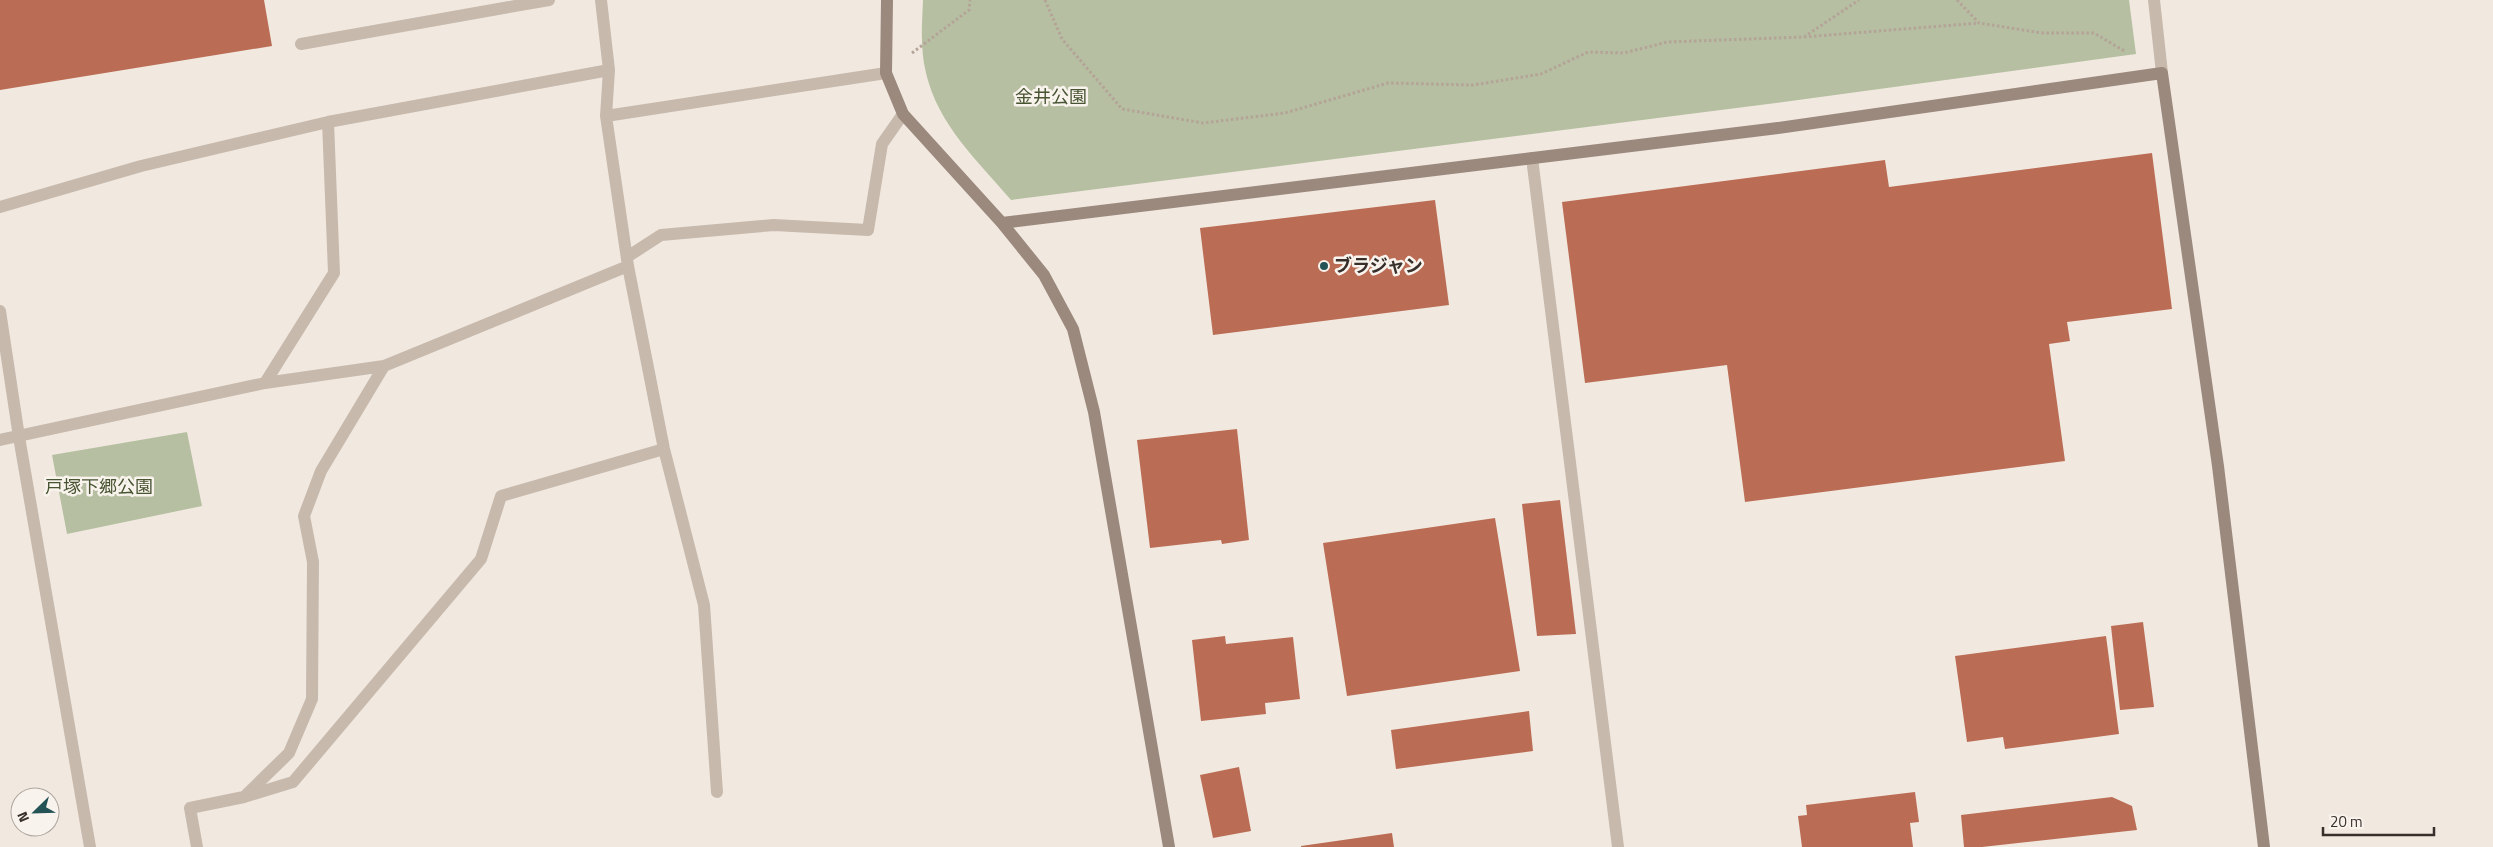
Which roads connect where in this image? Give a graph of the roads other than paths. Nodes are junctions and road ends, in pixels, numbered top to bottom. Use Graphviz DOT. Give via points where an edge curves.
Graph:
graph roads {
  1 [pos="549,0"];
  2 [pos="601,0"];
  3 [pos="887,0"];
  4 [pos="2154,0"];
  5 [pos="301,44"];
  6 [pos="609,70"];
  7 [pos="886,72"];
  8 [pos="2162,73"];
  9 [pos="903,114"];
  10 [pos="606,116"];
  11 [pos="328,122"];
  12 [pos="1532,158"];
  13 [pos="0,207"];
  14 [pos="1002,223"];
  15 [pos="628,262"];
  16 [pos="0,311"];
  17 [pos="384,366"];
  18 [pos="265,383"];
  19 [pos="19,437"];
  20 [pos="0,440"];
  21 [pos="664,449"];
  22 [pos="717,792"];
  23 [pos="244,797"];
  24 [pos="90,847"];
  25 [pos="197,847"];
  26 [pos="1169,847"];
  27 [pos="1618,847"];
  28 [pos="2264,847"];
  1 -- 5 [label="street"];
  2 -- 6 [label="street"];
  3 -- 7 [label="street"];
  4 -- 8 [label="street"];
  6 -- 10 [label="street"];
  6 -- 11 [label="street"];
  7 -- 9 [label="street"];
  7 -- 10 [label="street"];
  8 -- 12 [label="street" via="1778,128"];
  8 -- 28 [label="street" via="2218,466"];
  9 -- 14 [label="street"];
  9 -- 15 [label="street" via="882,144 868,230 774,225 661,235"];
  10 -- 15 [label="street"];
  11 -- 13 [label="street" via="141,166"];
  11 -- 18 [label="street" via="334,273"];
  12 -- 14 [label="street"];
  12 -- 27 [label="street"];
  14 -- 26 [label="street" via="1044,275 1073,329 1094,412"];
  15 -- 17 [label="street"];
  15 -- 21 [label="street"];
  16 -- 19 [label="street"];
  17 -- 18 [label="street"];
  17 -- 23 [label="street" via="321,471 304,516 313,562 312,699 289,753"];
  18 -- 19 [label="street"];
  19 -- 20 [label="street"];
  19 -- 24 [label="street"];
  21 -- 22 [label="street" via="704,605"];
  21 -- 23 [label="street" via="501,496 480,560 293,782"];
  23 -- 25 [label="street" via="190,808"];
}
